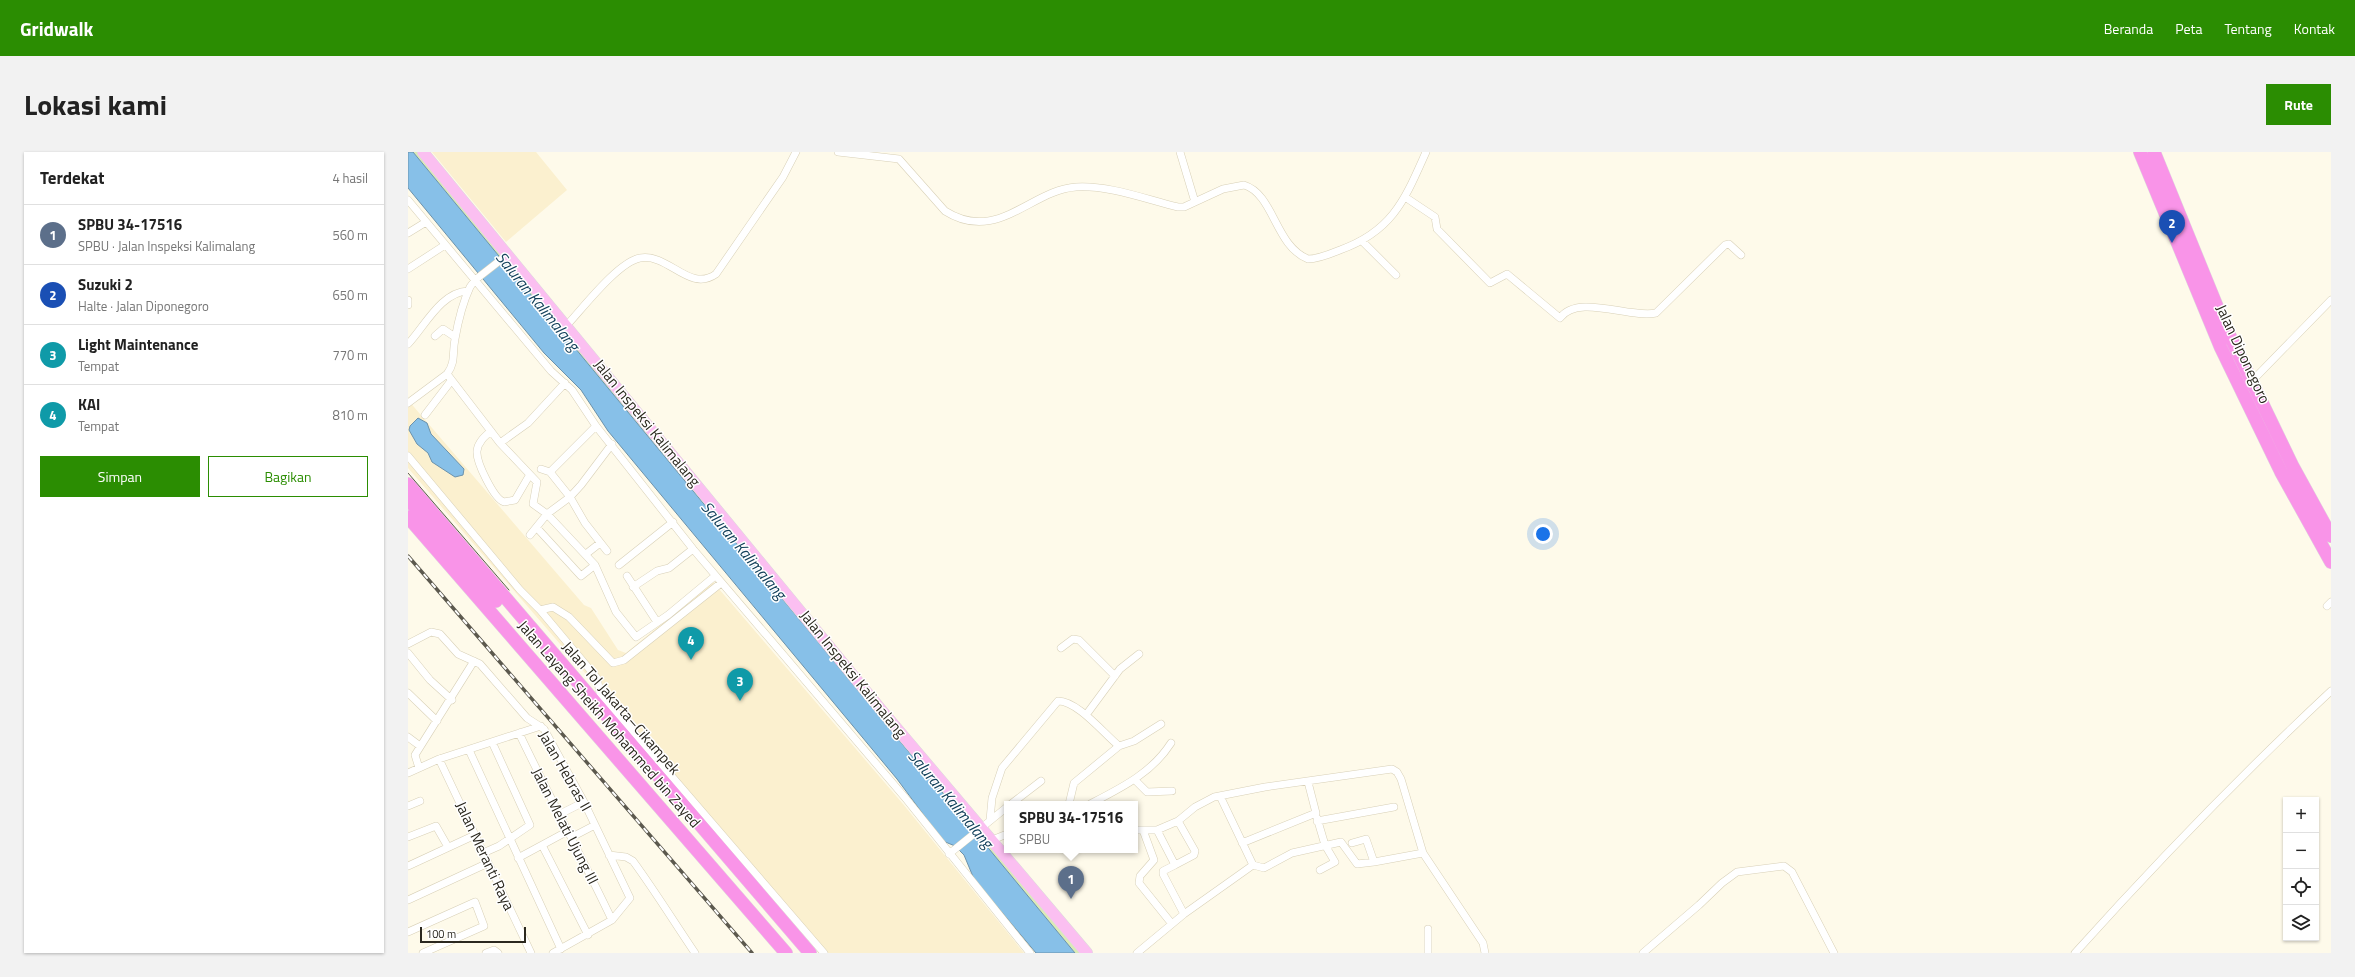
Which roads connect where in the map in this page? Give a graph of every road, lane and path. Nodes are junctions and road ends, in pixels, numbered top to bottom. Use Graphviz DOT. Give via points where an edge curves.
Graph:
graph roads {
  1 [pos="423,152"];
  2 [pos="796,152"];
  3 [pos="838,152"];
  4 [pos="1180,152"];
  5 [pos="1426,152"];
  6 [pos="2140,152"];
  7 [pos="2154,152"];
  8 [pos="1405,196"];
  9 [pos="408,200"];
  10 [pos="1195,202"];
  11 [pos="426,222"];
  12 [pos="408,233"];
  13 [pos="1363,242"];
  14 [pos="445,245"];
  15 [pos="1741,255"];
  16 [pos="506,256"];
  17 [pos="408,269"];
  18 [pos="1396,275"];
  19 [pos="477,279"];
  20 [pos="468,290"];
  21 [pos="408,300"];
  22 [pos="2331,300"];
  23 [pos="408,305"];
  24 [pos="567,325"];
  25 [pos="435,336"];
  26 [pos="455,337"];
  27 [pos="408,344"];
  28 [pos="449,378"];
  29 [pos="2251,382"];
  30 [pos="565,383"];
  31 [pos="408,403"];
  32 [pos="425,415"];
  33 [pos="596,426"];
  34 [pos="491,430"];
  35 [pos="500,443"];
  36 [pos="612,444"];
  37 [pos="408,456"];
  38 [pos="541,469"];
  39 [pos="2287,470"];
  40 [pos="550,472"];
  41 [pos="530,476"];
  42 [pos="408,484"];
  43 [pos="570,497"];
  44 [pos="408,499"];
  45 [pos="547,514"];
  46 [pos="408,516"];
  47 [pos="673,522"];
  48 [pos="537,528"];
  49 [pos="408,530"];
  50 [pos="530,536"];
  51 [pos="2331,536"];
  52 [pos="600,543"];
  53 [pos="693,549"];
  54 [pos="607,551"];
  55 [pos="586,554"];
  56 [pos="2331,562"];
  57 [pos="595,565"];
  58 [pos="619,565"];
  59 [pos="627,576"];
  60 [pos="715,576"];
  61 [pos="721,583"];
  62 [pos="633,587"];
  63 [pos="540,610"];
  64 [pos="657,622"];
  65 [pos="408,644"];
  66 [pos="1061,648"];
  67 [pos="1139,654"];
  68 [pos="409,657"];
  69 [pos="474,661"];
  70 [pos="1115,676"];
  71 [pos="2331,691"];
  72 [pos="408,693"];
  73 [pos="452,700"];
  74 [pos="1086,715"];
  75 [pos="437,721"];
  76 [pos="1161,724"];
  77 [pos="541,726"];
  78 [pos="519,733"];
  79 [pos="408,737"];
  80 [pos="492,742"];
  81 [pos="1171,743"];
  82 [pos="420,746"];
  83 [pos="1119,746"];
  84 [pos="469,750"];
  85 [pos="439,760"];
  86 [pos="419,768"];
  87 [pos="408,773"];
  88 [pos="1135,780"];
  89 [pos="1041,781"];
  90 [pos="1308,782"];
  91 [pos="1172,791"];
  92 [pos="1220,796"];
  93 [pos="420,801"];
  94 [pos="1015,801"];
  95 [pos="1070,801"];
  96 [pos="1096,801"];
  97 [pos="584,802"];
  98 [pos="408,806"];
  99 [pos="1394,807"];
  100 [pos="1004,809"];
  101 [pos="1316,813"];
  102 [pos="558,815"];
  103 [pos="990,820"];
  104 [pos="1178,821"];
  105 [pos="1317,821"];
  106 [pos="595,825"];
  107 [pos="979,829"];
  108 [pos="1138,830"];
  109 [pos="1143,830"];
  110 [pos="1157,830"];
  111 [pos="570,834"];
  112 [pos="475,835"];
  113 [pos="1004,835"];
  114 [pos="408,837"];
  115 [pos="508,839"];
  116 [pos="992,840"];
  117 [pos="1242,843"];
  118 [pos="1352,843"];
  119 [pos="542,844"];
  120 [pos="1324,845"];
  121 [pos="448,847"];
  122 [pos="952,852"];
  123 [pos="484,853"];
  124 [pos="1423,854"];
  125 [pos="609,855"];
  126 [pos="518,858"];
  127 [pos="1374,862"];
  128 [pos="488,863"];
  129 [pos="1175,865"];
  130 [pos="1253,865"];
  131 [pos="408,866"];
  132 [pos="1320,870"];
  133 [pos="408,900"];
  134 [pos="1184,914"];
  135 [pos="612,920"];
  136 [pos="1172,924"];
  137 [pos="1428,929"];
  138 [pos="408,932"];
  139 [pos="588,935"];
  140 [pos="561,949"];
  141 [pos="424,953"];
  142 [pos="486,953"];
  143 [pos="498,953"];
  144 [pos="531,953"];
  145 [pos="553,953"];
  146 [pos="695,953"];
  147 [pos="776,953"];
  148 [pos="786,953"];
  149 [pos="802,953"];
  150 [pos="810,953"];
  151 [pos="824,953"];
  152 [pos="1030,953"];
  153 [pos="1087,953"];
  154 [pos="1137,953"];
  155 [pos="1428,953"];
  156 [pos="1485,953"];
  157 [pos="1643,953"];
  158 [pos="1834,953"];
  159 [pos="2075,953"];
  1 -- 16 [label="main road, Jalan Inspeksi Kalimalang"];
  2 -- 24 [label="street" via="783,177 716,274 698,280 662,262 640,258 618,270"];
  3 -- 10 [label="street" via="899,159 944,212 954,218 969,221 1001,218 1062,189 1076,187 1095,187 1178,207"];
  4 -- 10 [label="street"];
  5 -- 8 [label="street"];
  6 -- 39 [label="highway, Jalan Diponegoro" via="2221,348"];
  7 -- 29 [label="highway, Jalan Diponegoro" via="2206,284"];
  8 -- 13 [label="street" via="1390,217"];
  8 -- 15 [label="street" via="1435,217 1437,229 1490,283 1507,274 1560,318 1568,310 1577,307 1646,315 1656,313 1724,245 1729,244"];
  9 -- 11 [label="street"];
  10 -- 13 [label="street" via="1223,189 1244,186 1251,188 1265,204 1289,245 1308,259"];
  11 -- 12 [label="street"];
  11 -- 14 [label="street"];
  13 -- 18 [label="street"];
  14 -- 17 [label="street"];
  14 -- 19 [label="street"];
  16 -- 19 [label="street"];
  16 -- 24 [label="main road, Jalan Inspeksi Kalimalang"];
  19 -- 20 [label="street"];
  19 -- 30 [label="street" via="551,371"];
  20 -- 26 [label="street"];
  20 -- 27 [label="street" via="459,292 443,303 425,320"];
  21 -- 23 [label="street"];
  22 -- 29 [label="street"];
  24 -- 107 [label="main road, Jalan Inspeksi Kalimalang"];
  25 -- 26 [label="street" via="444,329"];
  26 -- 28 [label="street" via="454,359"];
  28 -- 31 [label="street"];
  28 -- 32 [label="street"];
  28 -- 34 [label="street"];
  29 -- 39 [label="highway, Jalan Diponegoro"];
  30 -- 33 [label="street"];
  30 -- 35 [label="street" via="528,423"];
  33 -- 36 [label="street"];
  33 -- 40 [label="street"];
  34 -- 35 [label="street"];
  34 -- 41 [label="street" via="479,444 477,456 497,498 504,502 515,500"];
  35 -- 41 [label="street"];
  36 -- 43 [label="street"];
  36 -- 47 [label="street"];
  37 -- 63 [label="street" via="520,590"];
  38 -- 40 [label="street"];
  39 -- 51 [label="highway, Jalan Diponegoro"];
  39 -- 56 [label="highway, Jalan Diponegoro"];
  40 -- 43 [label="street"];
  41 -- 45 [label="street" via="537,482 532,501"];
  42 -- 150 [label="highway, Jalan Tol Jakarta–Cikampek"];
  43 -- 45 [label="street"];
  43 -- 52 [label="street"];
  44 -- 149 [label="highway, Jalan Layang Sheikh Mohammed bin Zayed"];
  45 -- 48 [label="street"];
  45 -- 55 [label="street"];
  46 -- 148 [label="highway, Jalan Layang Sheikh Mohammed bin Zayed"];
  47 -- 53 [label="street"];
  47 -- 58 [label="street"];
  48 -- 50 [label="street"];
  48 -- 57 [label="street" via="581,576"];
  49 -- 147 [label="highway"];
  52 -- 54 [label="street"];
  52 -- 55 [label="street"];
  53 -- 60 [label="street"];
  53 -- 62 [label="street" via="669,568 657,571"];
  55 -- 57 [label="street"];
  57 -- 64 [label="street" via="616,612 636,637"];
  59 -- 62 [label="street"];
  60 -- 61 [label="street"];
  60 -- 64 [label="street"];
  61 -- 63 [label="street" via="624,660 613,663 569,617 553,607"];
  61 -- 122 [label="street"];
  62 -- 64 [label="street"];
  63 -- 151 [label="street" via="597,678 600,693"];
  65 -- 69 [label="street" via="435,632 440,634 458,654"];
  66 -- 70 [label="street" via="1073,639 1080,640"];
  67 -- 70 [label="street"];
  68 -- 73 [label="street"];
  69 -- 73 [label="street"];
  69 -- 77 [label="street" via="480,664 528,718"];
  70 -- 74 [label="street"];
  71 -- 159 [label="street" via="2291,728 2129,893"];
  72 -- 75 [label="street"];
  73 -- 75 [label="street"];
  74 -- 83 [label="street"];
  74 -- 103 [label="street" via="1063,701 1056,702 1002,768 992,798"];
  75 -- 82 [label="street"];
  76 -- 83 [label="street" via="1134,741"];
  77 -- 78 [label="street, Jalan Hebras II"];
  77 -- 97 [label="street, Jalan Hebras II"];
  78 -- 80 [label="street, Jalan Hebras II"];
  78 -- 102 [label="street, Jalan Melati Ujung III"];
  79 -- 82 [label="street"];
  80 -- 84 [label="street, Jalan Hebras II"];
  80 -- 115 [label="street" via="530,825"];
  81 -- 88 [label="street" via="1157,762"];
  82 -- 86 [label="street" via="414,758"];
  83 -- 95 [label="street" via="1074,782"];
  84 -- 85 [label="street, Jalan Hebras II"];
  84 -- 115 [label="street"];
  85 -- 86 [label="street, Jalan Hebras II"];
  85 -- 112 [label="street, Jalan Meranti Raya"];
  86 -- 87 [label="street, Jalan Hebras II"];
  88 -- 91 [label="street" via="1147,792"];
  88 -- 96 [label="street"];
  89 -- 94 [label="street"];
  90 -- 92 [label="street"];
  90 -- 101 [label="street"];
  90 -- 124 [label="street" via="1383,770 1392,769 1397,772"];
  92 -- 104 [label="street" via="1195,807"];
  92 -- 117 [label="street"];
  93 -- 98 [label="street"];
  97 -- 102 [label="street"];
  97 -- 106 [label="street, Jalan Hebras II"];
  99 -- 105 [label="street"];
  100 -- 103 [label="street"];
  101 -- 105 [label="street"];
  101 -- 117 [label="street"];
  102 -- 111 [label="street, Jalan Melati Ujung III"];
  103 -- 107 [label="street"];
  104 -- 110 [label="street"];
  104 -- 129 [label="street" via="1195,853"];
  105 -- 120 [label="street"];
  106 -- 111 [label="street"];
  106 -- 125 [label="street, Jalan Hebras II"];
  107 -- 116 [label="main road, Jalan Inspeksi Kalimalang"];
  107 -- 122 [label="street"];
  108 -- 109 [label="street"];
  109 -- 110 [label="street"];
  109 -- 136 [label="street" via="1154,860 1140,876 1139,883"];
  110 -- 129 [label="street"];
  111 -- 119 [label="street"];
  111 -- 135 [label="street, Jalan Melati Ujung III"];
  112 -- 121 [label="street"];
  112 -- 123 [label="street, Jalan Meranti Raya"];
  113 -- 116 [label="street"];
  114 -- 121 [label="street" via="436,826"];
  115 -- 123 [label="street"];
  115 -- 126 [label="street"];
  116 -- 153 [label="main road, Jalan Inspeksi Kalimalang"];
  117 -- 130 [label="street"];
  118 -- 127 [label="street" via="1366,839"];
  119 -- 126 [label="street"];
  119 -- 139 [label="street"];
  120 -- 127 [label="street" via="1342,842 1357,864"];
  120 -- 130 [label="street" via="1292,853 1264,868"];
  120 -- 132 [label="street" via="1335,862"];
  121 -- 131 [label="street"];
  122 -- 152 [label="street"];
  123 -- 128 [label="street, Jalan Meranti Raya"];
  124 -- 127 [label="street"];
  124 -- 156 [label="street" via="1483,943"];
  125 -- 135 [label="street, Jalan Hebras II" via="630,899"];
  125 -- 146 [label="street" via="626,857 633,861"];
  126 -- 140 [label="street"];
  128 -- 133 [label="street"];
  128 -- 144 [label="street, Jalan Meranti Raya"];
  129 -- 134 [label="street" via="1162,874"];
  130 -- 134 [label="street"];
  134 -- 136 [label="street"];
  135 -- 139 [label="street"];
  136 -- 154 [label="street"];
  137 -- 155 [label="street"];
  138 -- 141 [label="street" via="474,901 484,926"];
  139 -- 140 [label="street"];
  140 -- 145 [label="street"];
  142 -- 143 [label="street" via="494,950"];
  157 -- 158 [label="street" via="1737,872 1784,866 1792,872"];
}
